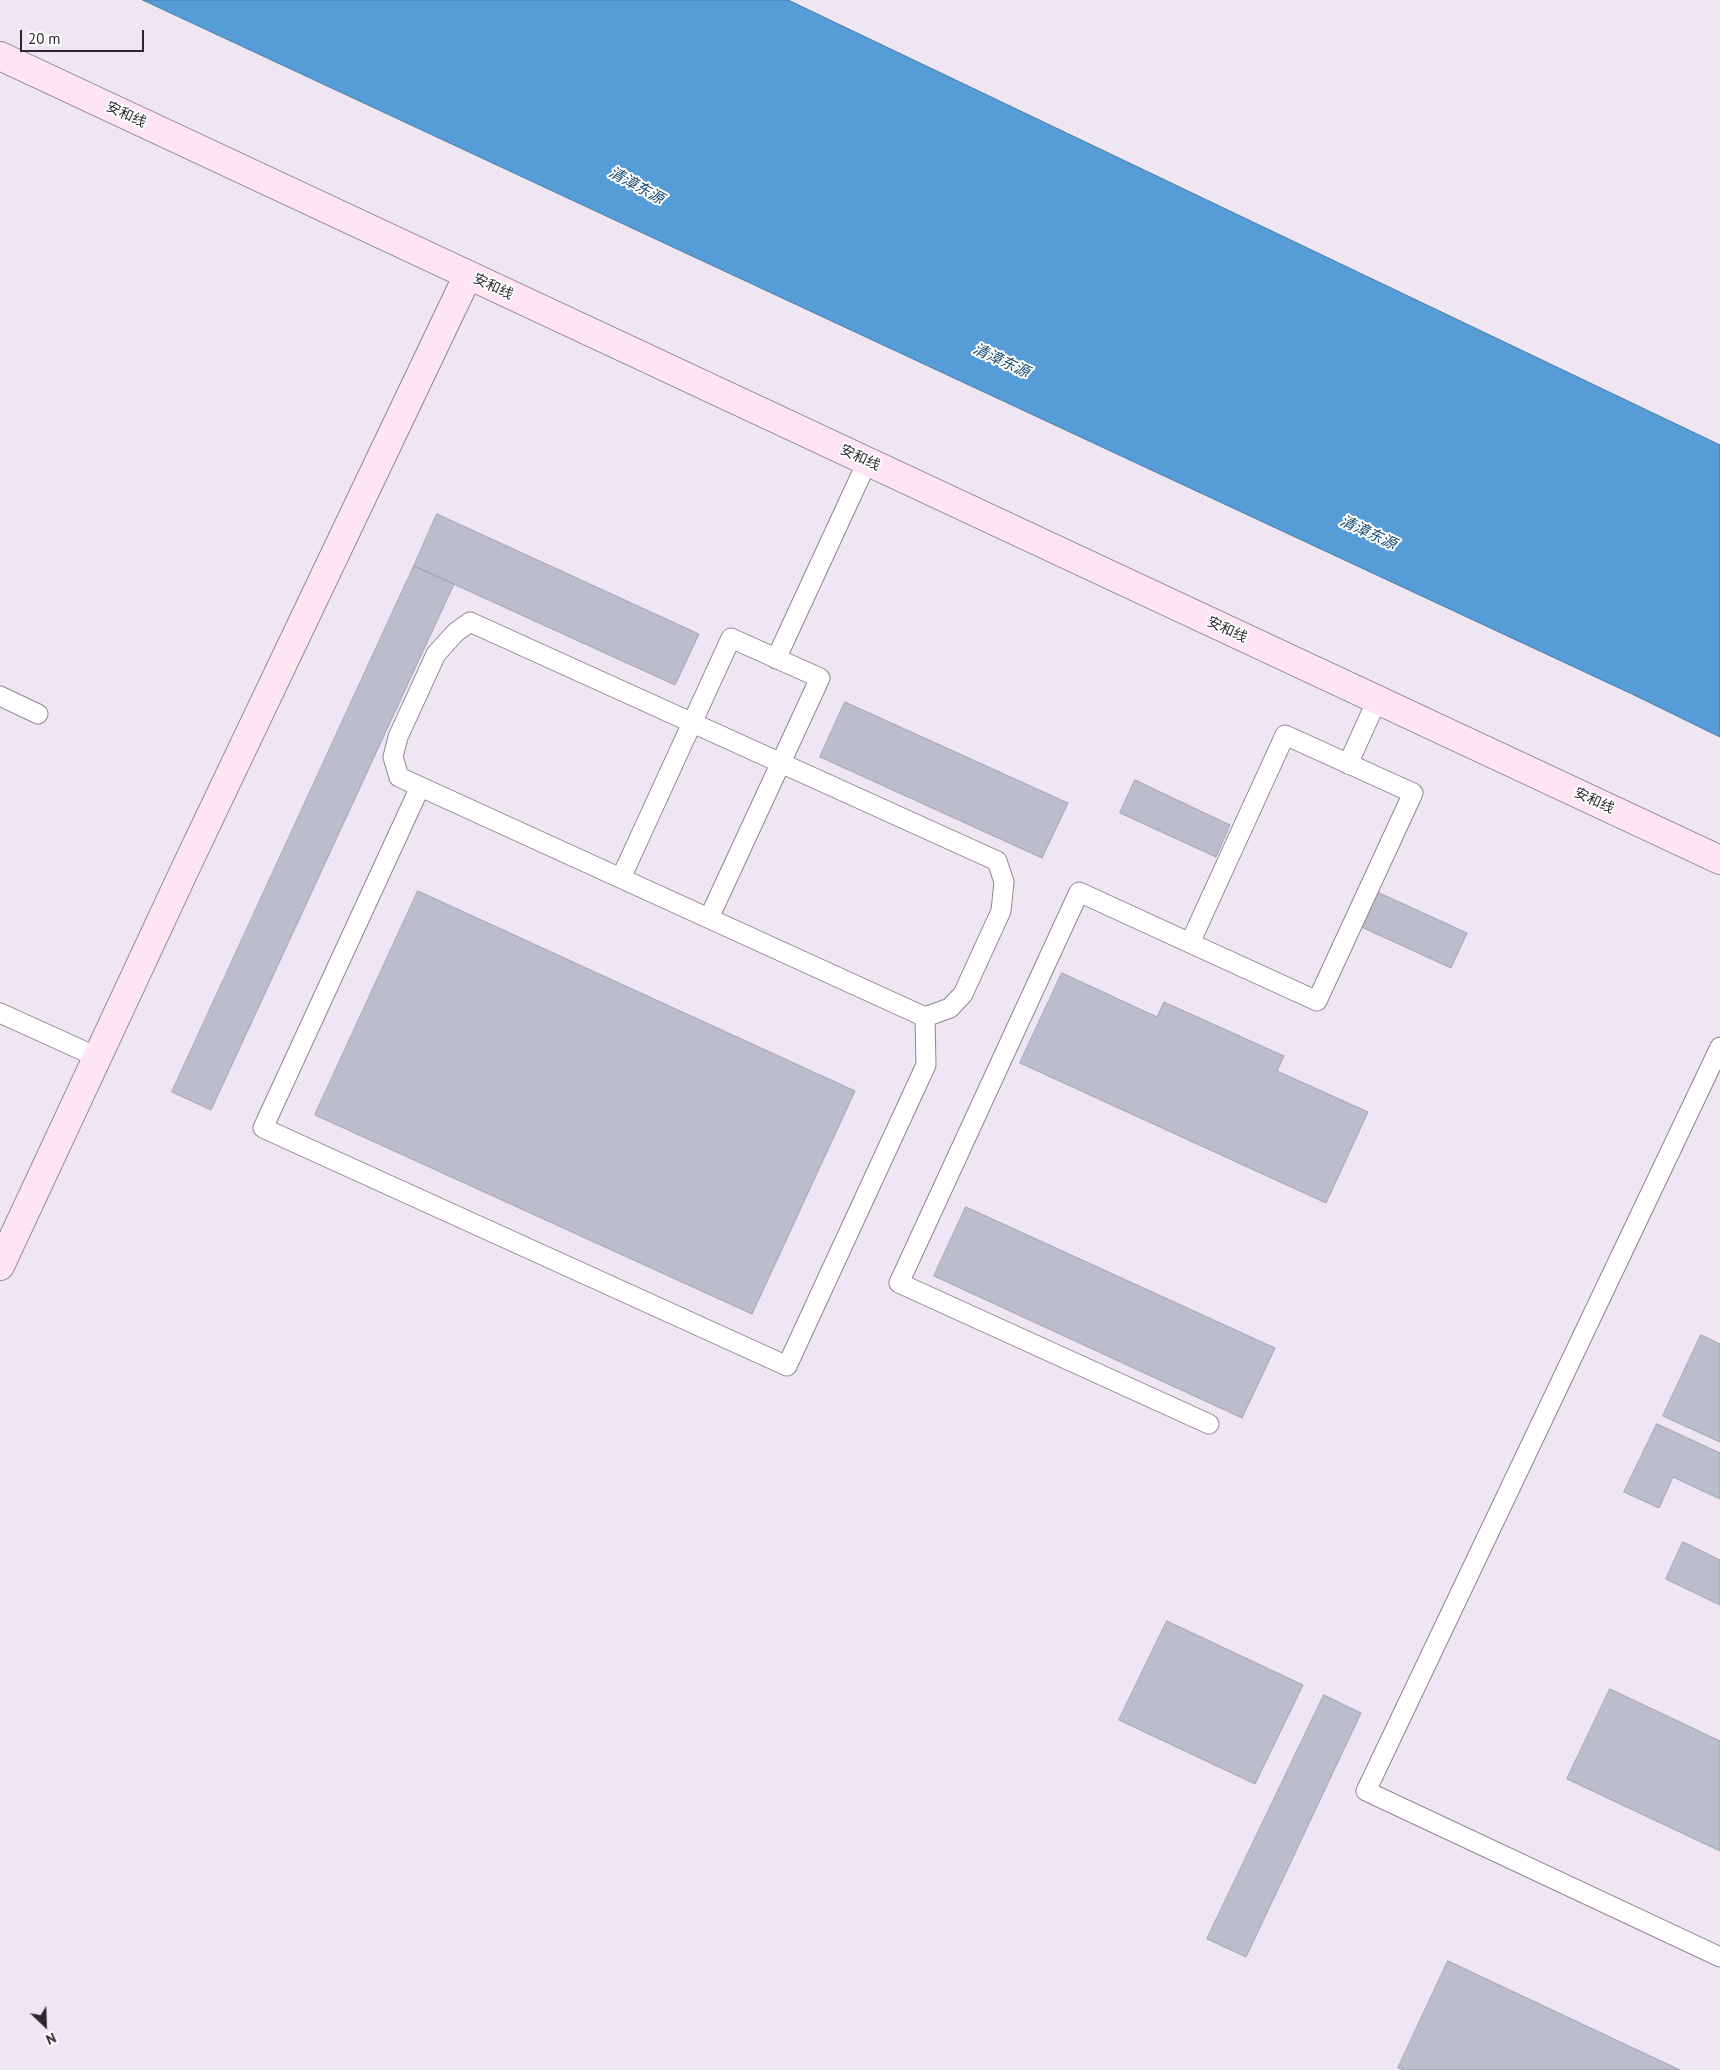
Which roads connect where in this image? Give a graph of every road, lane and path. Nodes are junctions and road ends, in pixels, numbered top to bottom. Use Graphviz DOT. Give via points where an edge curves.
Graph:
graph roads {
  1 [pos="0,56"];
  2 [pos="468,275"];
  3 [pos="867,462"];
  4 [pos="776,658"];
  5 [pos="0,696"];
  6 [pos="1377,700"];
  7 [pos="38,714"];
  8 [pos="692,723"];
  9 [pos="781,763"];
  10 [pos="1348,764"];
  11 [pos="420,787"];
  12 [pos="1720,860"];
  13 [pos="621,878"];
  14 [pos="709,918"];
  15 [pos="1190,943"];
  16 [pos="0,1013"];
  17 [pos="925,1017"];
  18 [pos="1720,1047"];
  19 [pos="97,1057"];
  20 [pos="0,1266"];
  21 [pos="1209,1424"];
  22 [pos="1720,1957"];
  1 -- 2 [label="main road, 安和线"];
  2 -- 3 [label="main road, 安和线"];
  2 -- 19 [label="main road"];
  3 -- 4 [label="lane"];
  3 -- 6 [label="main road, 安和线"];
  4 -- 8 [label="lane" via="731,638"];
  4 -- 9 [label="lane" via="820,678"];
  5 -- 7 [label="lane"];
  6 -- 10 [label="lane"];
  6 -- 12 [label="main road, 安和线"];
  8 -- 9 [label="lane"];
  8 -- 11 [label="lane" via="470,622 436,654 398,737 393,757 399,777"];
  8 -- 13 [label="lane"];
  9 -- 14 [label="lane"];
  9 -- 17 [label="lane" via="997,861 1004,882 1001,911 963,994 950,1008"];
  10 -- 15 [label="lane" via="1285,735"];
  10 -- 15 [label="lane" via="1413,794 1317,1001"];
  11 -- 13 [label="lane"];
  11 -- 17 [label="lane" via="263,1128 787,1366 926,1065"];
  13 -- 14 [label="lane"];
  14 -- 17 [label="lane"];
  15 -- 21 [label="lane" via="1079,892 899,1283"];
  16 -- 19 [label="lane"];
  18 -- 22 [label="lane" via="1366,1791"];
  19 -- 20 [label="main road"];
}
